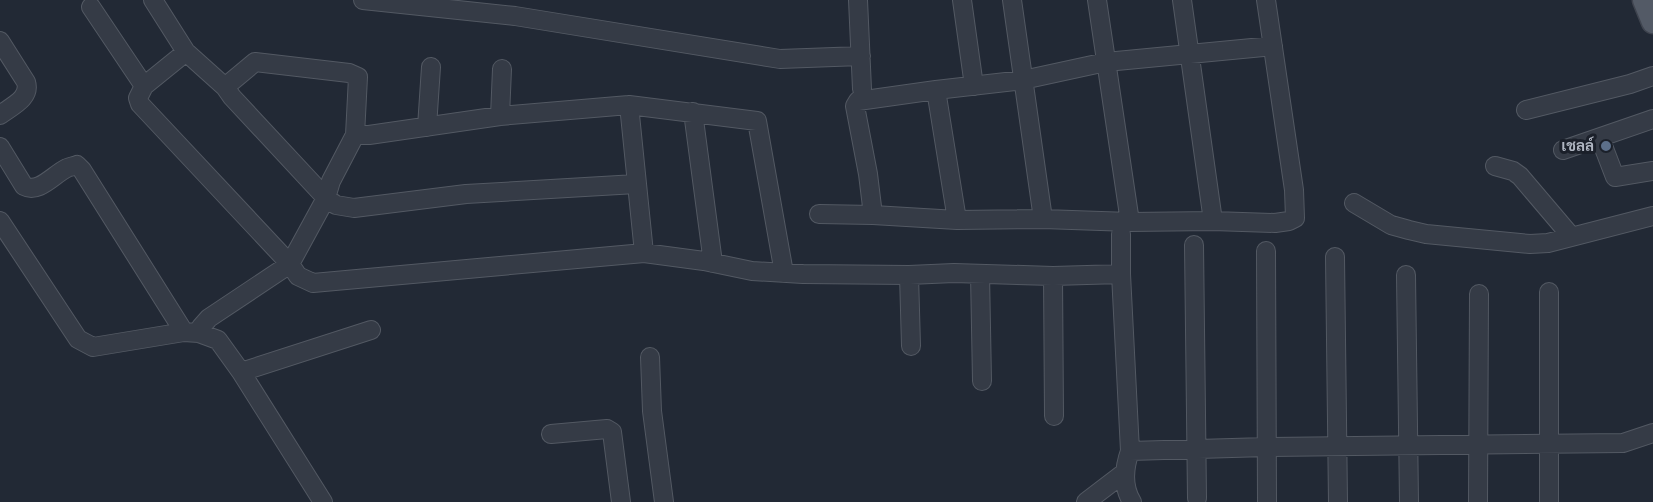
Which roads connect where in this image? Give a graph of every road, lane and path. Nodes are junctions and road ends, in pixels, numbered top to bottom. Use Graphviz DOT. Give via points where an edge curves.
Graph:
graph roads {
  1 [pos="153,0"];
  2 [pos="363,0"];
  3 [pos="858,0"];
  4 [pos="962,0"];
  5 [pos="1012,0"];
  6 [pos="1097,0"];
  7 [pos="1182,0"];
  8 [pos="1266,0"];
  9 [pos="1644,0"];
  10 [pos="91,7"];
  11 [pos="516,8"];
  12 [pos="1653,22"];
  13 [pos="0,41"];
  14 [pos="1273,46"];
  15 [pos="186,52"];
  16 [pos="1190,54"];
  17 [pos="861,56"];
  18 [pos="1106,63"];
  19 [pos="430,67"];
  20 [pos="502,69"];
  21 [pos="1653,76"];
  22 [pos="1023,80"];
  23 [pos="144,86"];
  24 [pos="974,86"];
  25 [pos="225,87"];
  26 [pos="862,88"];
  27 [pos="936,90"];
  28 [pos="629,105"];
  29 [pos="1527,110"];
  30 [pos="693,112"];
  31 [pos="0,115"];
  32 [pos="500,116"];
  33 [pos="1653,119"];
  34 [pos="427,127"];
  35 [pos="355,135"];
  36 [pos="1600,138"];
  37 [pos="0,147"];
  38 [pos="1563,150"];
  39 [pos="1495,166"];
  40 [pos="1653,171"];
  41 [pos="636,184"];
  42 [pos="326,198"];
  43 [pos="1353,203"];
  44 [pos="819,214"];
  45 [pos="873,215"];
  46 [pos="1653,216"];
  47 [pos="1043,219"];
  48 [pos="957,220"];
  49 [pos="0,221"];
  50 [pos="1213,221"];
  51 [pos="1125,228"];
  52 [pos="1571,236"];
  53 [pos="1194,245"];
  54 [pos="1266,251"];
  55 [pos="644,253"];
  56 [pos="1335,257"];
  57 [pos="713,263"];
  58 [pos="290,264"];
  59 [pos="784,273"];
  60 [pos="980,274"];
  61 [pos="1121,274"];
  62 [pos="909,275"];
  63 [pos="1406,275"];
  64 [pos="1053,276"];
  65 [pos="1549,292"];
  66 [pos="1479,294"];
  67 [pos="371,330"];
  68 [pos="191,332"];
  69 [pos="911,346"];
  70 [pos="650,357"];
  71 [pos="241,372"];
  72 [pos="982,381"];
  73 [pos="1054,416"];
  74 [pos="1653,433"];
  75 [pos="551,434"];
  76 [pos="1477,444"];
  77 [pos="1549,444"];
  78 [pos="1337,446"];
  79 [pos="1408,446"];
  80 [pos="1266,447"];
  81 [pos="1197,448"];
  82 [pos="1130,451"];
  83 [pos="1124,473"];
  84 [pos="1197,498"];
  85 [pos="323,502"];
  86 [pos="621,502"];
  87 [pos="664,502"];
  88 [pos="1086,502"];
  89 [pos="1132,502"];
  90 [pos="1267,502"];
  91 [pos="1338,502"];
  92 [pos="1409,502"];
  93 [pos="1478,502"];
  94 [pos="1549,502"];
  1 -- 15 [label="street"];
  2 -- 11 [label="street"];
  3 -- 17 [label="street"];
  4 -- 24 [label="street"];
  5 -- 22 [label="street"];
  6 -- 18 [label="street"];
  7 -- 16 [label="street"];
  8 -- 14 [label="street"];
  9 -- 12 [label="main road"];
  10 -- 23 [label="street"];
  11 -- 17 [label="street" via="780,59"];
  13 -- 31 [label="street" via="28,89 26,95"];
  14 -- 16 [label="street"];
  14 -- 50 [label="street" via="1295,218 1275,223"];
  15 -- 23 [label="street"];
  15 -- 25 [label="street"];
  16 -- 18 [label="street"];
  16 -- 50 [label="street"];
  17 -- 26 [label="street"];
  18 -- 22 [label="street"];
  18 -- 51 [label="street"];
  19 -- 34 [label="street"];
  20 -- 32 [label="street"];
  21 -- 29 [label="street"];
  22 -- 24 [label="street"];
  22 -- 47 [label="street"];
  23 -- 58 [label="street" via="138,98 140,104"];
  24 -- 27 [label="street"];
  25 -- 35 [label="street" via="255,62 358,77"];
  25 -- 42 [label="street"];
  27 -- 45 [label="street" via="863,100 855,106"];
  27 -- 48 [label="street"];
  28 -- 30 [label="street"];
  28 -- 32 [label="street"];
  28 -- 41 [label="street"];
  30 -- 57 [label="street"];
  30 -- 59 [label="street" via="757,121"];
  32 -- 34 [label="street"];
  33 -- 36 [label="street"];
  34 -- 35 [label="street"];
  35 -- 42 [label="street"];
  36 -- 38 [label="street"];
  36 -- 40 [label="street" via="1615,177"];
  37 -- 68 [label="street" via="29,189 77,165"];
  39 -- 52 [label="street" via="1520,176"];
  41 -- 42 [label="street" via="466,194 354,208 336,205"];
  41 -- 55 [label="street"];
  42 -- 58 [label="street"];
  43 -- 52 [label="street" via="1391,225 1426,234 1530,244"];
  44 -- 45 [label="street"];
  45 -- 48 [label="street"];
  46 -- 52 [label="street"];
  47 -- 48 [label="street"];
  47 -- 51 [label="street"];
  49 -- 68 [label="street" via="78,339 93,347"];
  50 -- 51 [label="street"];
  51 -- 61 [label="street"];
  53 -- 81 [label="street"];
  54 -- 80 [label="street"];
  55 -- 57 [label="street"];
  55 -- 58 [label="street" via="313,283 298,276"];
  56 -- 78 [label="street"];
  57 -- 59 [label="street"];
  58 -- 68 [label="street"];
  59 -- 62 [label="street"];
  60 -- 62 [label="street"];
  60 -- 64 [label="street"];
  60 -- 72 [label="street"];
  61 -- 64 [label="street"];
  61 -- 82 [label="street"];
  62 -- 69 [label="street"];
  63 -- 79 [label="street"];
  64 -- 73 [label="street"];
  65 -- 77 [label="street"];
  66 -- 76 [label="street"];
  67 -- 71 [label="street"];
  68 -- 71 [label="street" via="218,340"];
  70 -- 87 [label="street" via="652,411"];
  71 -- 85 [label="street"];
  74 -- 77 [label="street" via="1623,443"];
  75 -- 86 [label="street" via="607,429 612,432"];
  76 -- 77 [label="street"];
  76 -- 79 [label="street"];
  76 -- 93 [label="street"];
  77 -- 94 [label="street"];
  78 -- 79 [label="street"];
  78 -- 80 [label="street"];
  78 -- 91 [label="street"];
  79 -- 92 [label="street"];
  80 -- 81 [label="street"];
  80 -- 90 [label="street"];
  81 -- 82 [label="street"];
  81 -- 84 [label="street"];
  82 -- 83 [label="street"];
  83 -- 88 [label="street"];
  83 -- 89 [label="street"];
}
